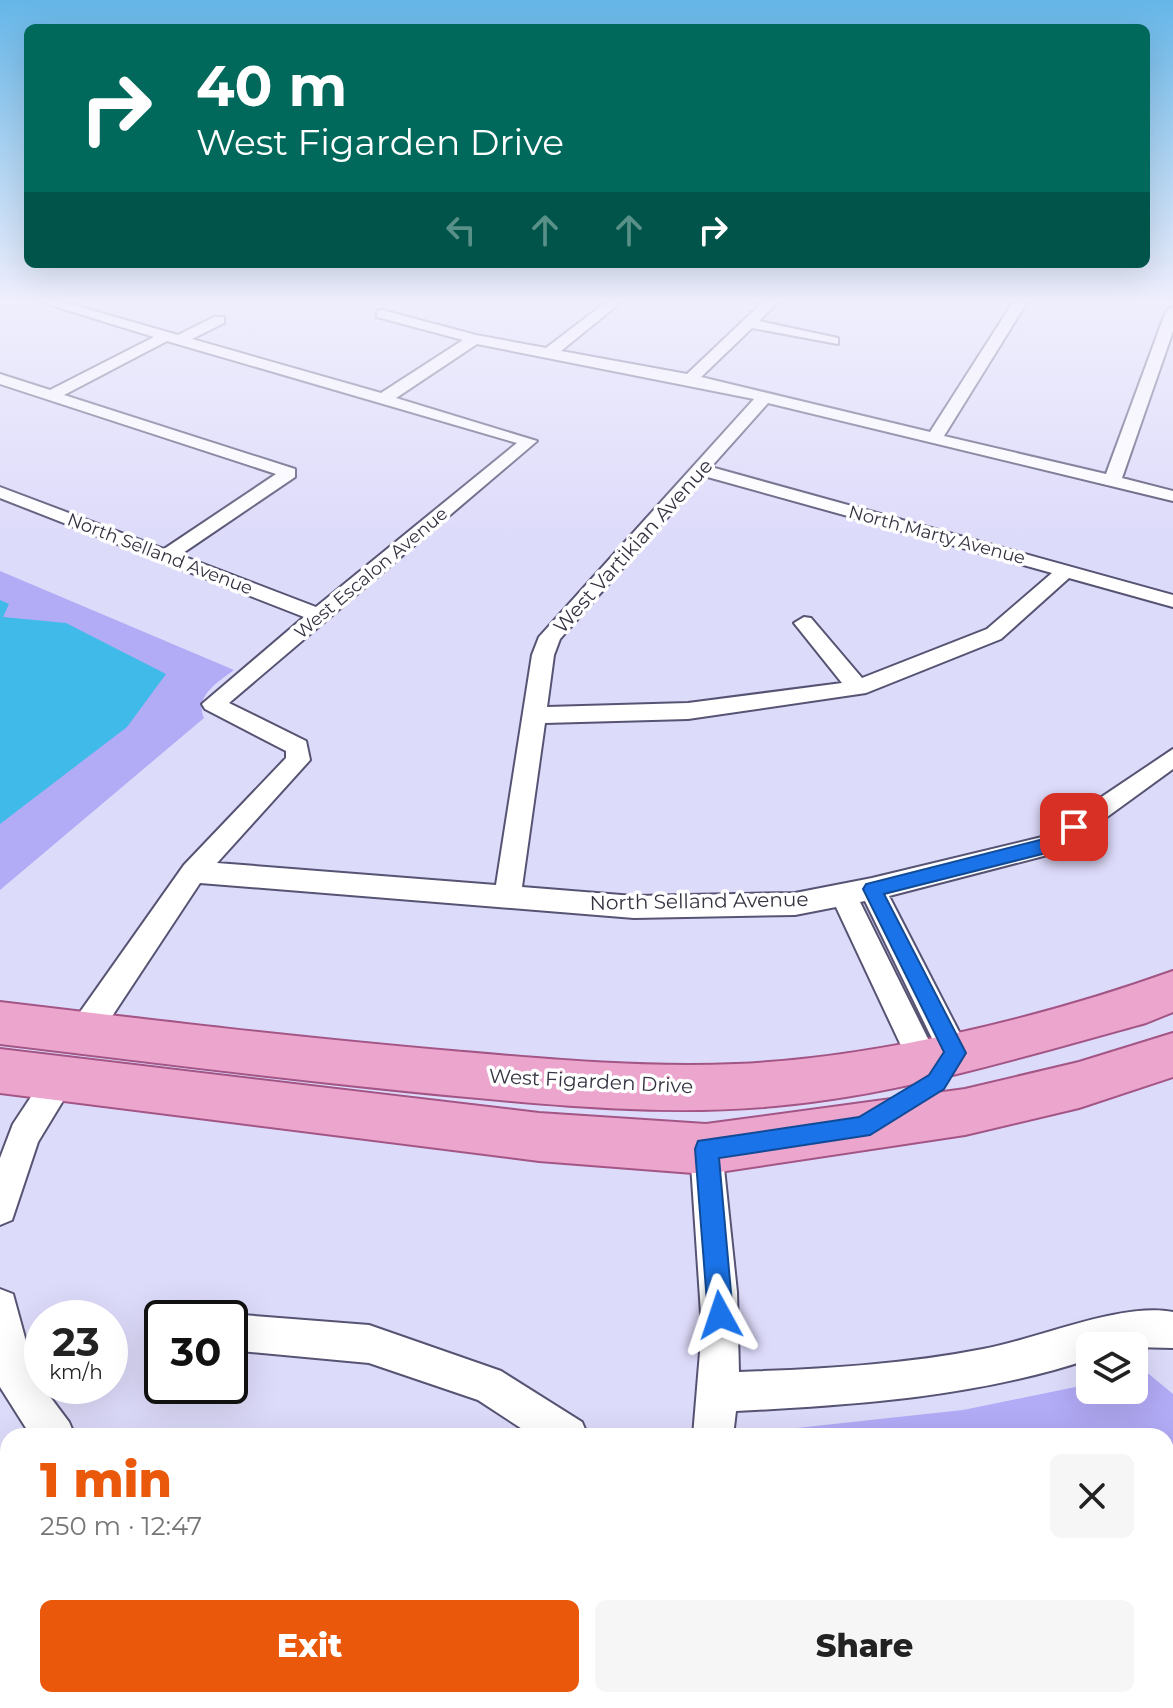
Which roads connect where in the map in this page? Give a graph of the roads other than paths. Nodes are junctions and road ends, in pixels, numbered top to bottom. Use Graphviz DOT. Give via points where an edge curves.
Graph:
graph roads {
  1 [pos="0,379"];
  2 [pos="87,379"];
  3 [pos="315,379"];
  4 [pos="414,379"];
  5 [pos="690,379"];
  6 [pos="972,379"];
  7 [pos="1149,379"];
  8 [pos="52,395"];
  9 [pos="764,398"];
  10 [pos="383,399"];
  11 [pos="934,438"];
  12 [pos="701,470"];
  13 [pos="1112,481"];
  14 [pos="0,492"];
  15 [pos="1173,496"];
  16 [pos="166,556"];
  17 [pos="1066,571"];
  18 [pos="1173,601"];
  19 [pos="320,616"];
  20 [pos="804,623"];
  21 [pos="858,688"];
  22 [pos="536,715"];
  23 [pos="1173,757"];
  24 [pos="193,872"];
  25 [pos="872,889"];
  26 [pos="843,894"];
  27 [pos="507,899"];
  28 [pos="1173,990"];
  29 [pos="0,1023"];
  30 [pos="84,1032"];
  31 [pos="174,1041"];
  32 [pos="1173,1055"];
  33 [pos="939,1056"];
  34 [pos="0,1058"];
  35 [pos="0,1071"];
  36 [pos="59,1081"];
  37 [pos="862,1127"];
  38 [pos="706,1149"];
  39 [pos="0,1208"];
  40 [pos="0,1307"];
  41 [pos="1173,1330"];
  42 [pos="248,1334"];
  43 [pos="722,1392"];
  44 [pos="49,1428"];
  45 [pos="556,1428"];
  46 [pos="715,1428"];
  1 -- 8 [label="street"];
  2 -- 8 [label="street"];
  3 -- 10 [label="street"];
  4 -- 10 [label="street"];
  5 -- 9 [label="street"];
  6 -- 11 [label="street"];
  7 -- 13 [label="street"];
  8 -- 16 [label="street" via="289,473"];
  9 -- 11 [label="street"];
  9 -- 12 [label="street, West Vartikian Avenue"];
  10 -- 19 [label="street, West Escalon Avenue" via="529,441"];
  11 -- 13 [label="street"];
  12 -- 17 [label="street, North Marty Avenue"];
  12 -- 22 [label="street, West Vartikian Avenue" via="550,637"];
  13 -- 15 [label="street"];
  14 -- 16 [label="street, North Selland Avenue"];
  16 -- 19 [label="street, North Selland Avenue"];
  17 -- 18 [label="street, North Marty Avenue"];
  17 -- 21 [label="street" via="994,634"];
  19 -- 24 [label="street, West Escalon Avenue" via="213,704 298,747 298,760"];
  20 -- 21 [label="street"];
  21 -- 22 [label="street" via="688,711"];
  22 -- 27 [label="street, West Vartikian Avenue"];
  23 -- 25 [label="street, North Selland Avenue" via="1050,845"];
  24 -- 27 [label="street, North Selland Avenue"];
  24 -- 30 [label="street"];
  25 -- 26 [label="street, North Selland Avenue"];
  25 -- 33 [label="street"];
  26 -- 27 [label="street, North Selland Avenue" via="795,904 634,907"];
  26 -- 33 [label="street"];
  28 -- 33 [label="main road, West Figarden Drive" via="1146,1003"];
  29 -- 30 [label="main road, West Figarden Drive"];
  30 -- 31 [label="main road, West Figarden Drive"];
  30 -- 34 [label="main road" via="51,1052"];
  31 -- 33 [label="main road, West Figarden Drive" via="445,1073 706,1087 815,1080"];
  31 -- 36 [label="main road" via="149,1061 105,1061"];
  32 -- 37 [label="main road" via="1079,1085 965,1112"];
  33 -- 37 [label="main road" via="936,1082"];
  35 -- 36 [label="main road"];
  36 -- 38 [label="main road" via="539,1137"];
  36 -- 39 [label="street" via="24,1135"];
  37 -- 38 [label="main road"];
  38 -- 43 [label="street" via="723,1343"];
  40 -- 44 [label="street" via="19,1387"];
  41 -- 43 [label="street" via="1127,1330 1027,1360 880,1385"];
  42 -- 45 [label="street" via="369,1344 488,1384"];
  43 -- 46 [label="street"];
}
